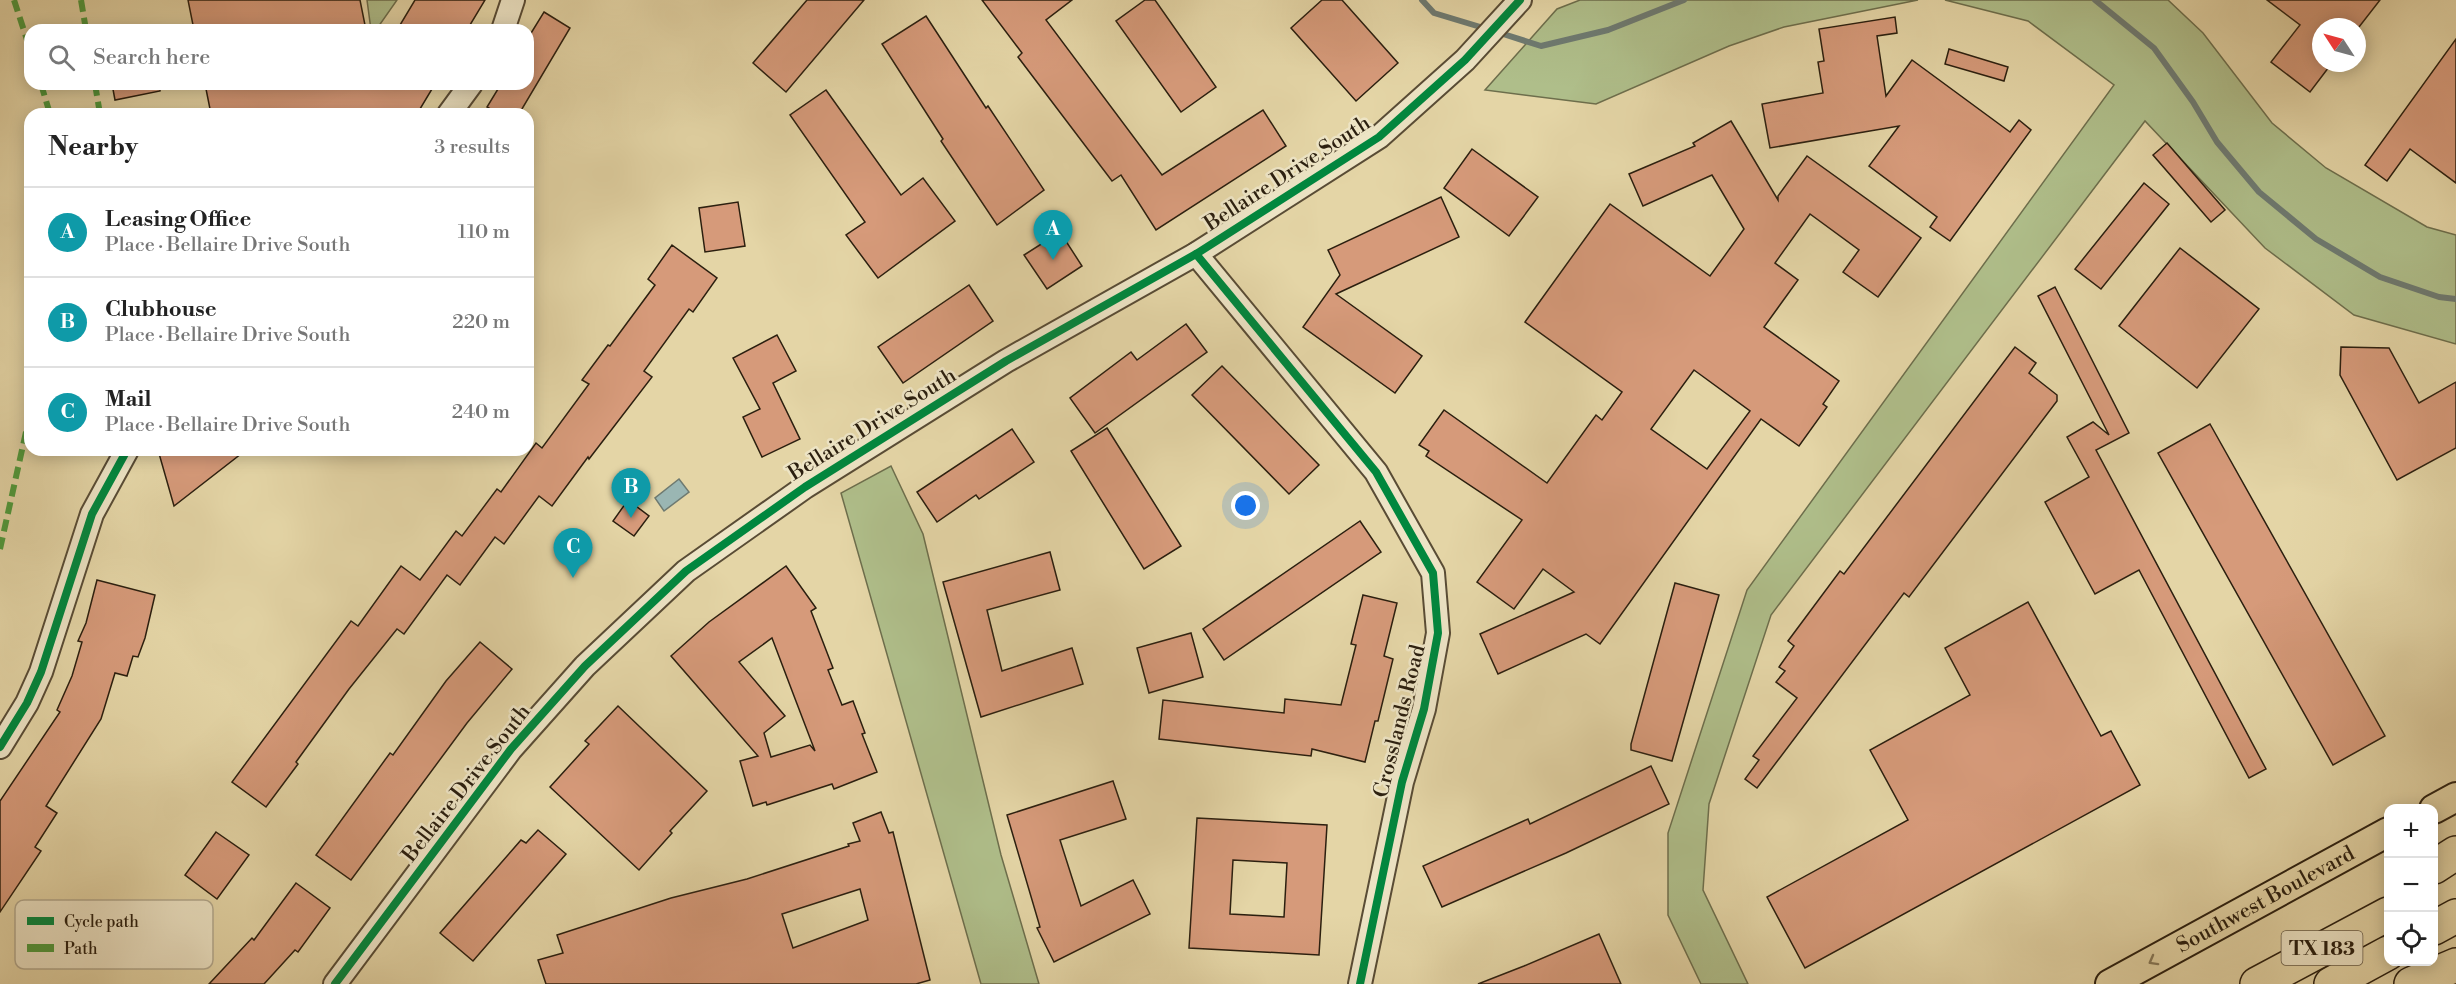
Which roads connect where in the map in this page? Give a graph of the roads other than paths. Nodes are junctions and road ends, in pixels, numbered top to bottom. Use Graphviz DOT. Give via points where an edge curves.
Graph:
graph roads {
  1 [pos="513,0"];
  2 [pos="1520,0"];
  3 [pos="505,24"];
  4 [pos="467,90"];
  5 [pos="453,108"];
  6 [pos="1196,254"];
  7 [pos="124,456"];
  8 [pos="0,747"];
  9 [pos="2456,797"];
  10 [pos="2438,806"];
  11 [pos="2384,834"];
  12 [pos="2456,853"];
  13 [pos="2438,864"];
  14 [pos="2456,878"];
  15 [pos="2438,887"];
  16 [pos="2384,897"];
  17 [pos="2384,916"];
  18 [pos="2456,916"];
  19 [pos="2438,925"];
  20 [pos="2384,955"];
  21 [pos="2299,961"];
  22 [pos="2456,965"];
  23 [pos="335,984"];
  24 [pos="1360,984"];
  25 [pos="2110,984"];
  26 [pos="2257,984"];
  27 [pos="2331,984"];
  28 [pos="2411,984"];
  1 -- 3 [label="street"];
  2 -- 6 [label="street, Bellaire Drive South" via="1465,60 1379,136"];
  4 -- 5 [label="street"];
  6 -- 23 [label="street, Bellaire Drive South" via="1006,361 806,487 686,571 585,666 511,749"];
  6 -- 24 [label="street, Crosslands Road" via="1376,472 1433,573 1438,633 1424,709 1401,782"];
  7 -- 8 [label="street" via="92,514 41,672"];
  9 -- 10 [label="main road"];
  11 -- 25 [label="main road, Southwest Boulevard, one-way"];
  12 -- 13 [label="highway"];
  14 -- 15 [label="highway"];
  16 -- 21 [label="highway" via="2332,930"];
  17 -- 21 [label="highway, TX 183"];
  18 -- 19 [label="highway"];
  20 -- 27 [label="highway, TX 183"];
  21 -- 26 [label="highway, TX 183"];
  22 -- 28 [label="highway"];
}
